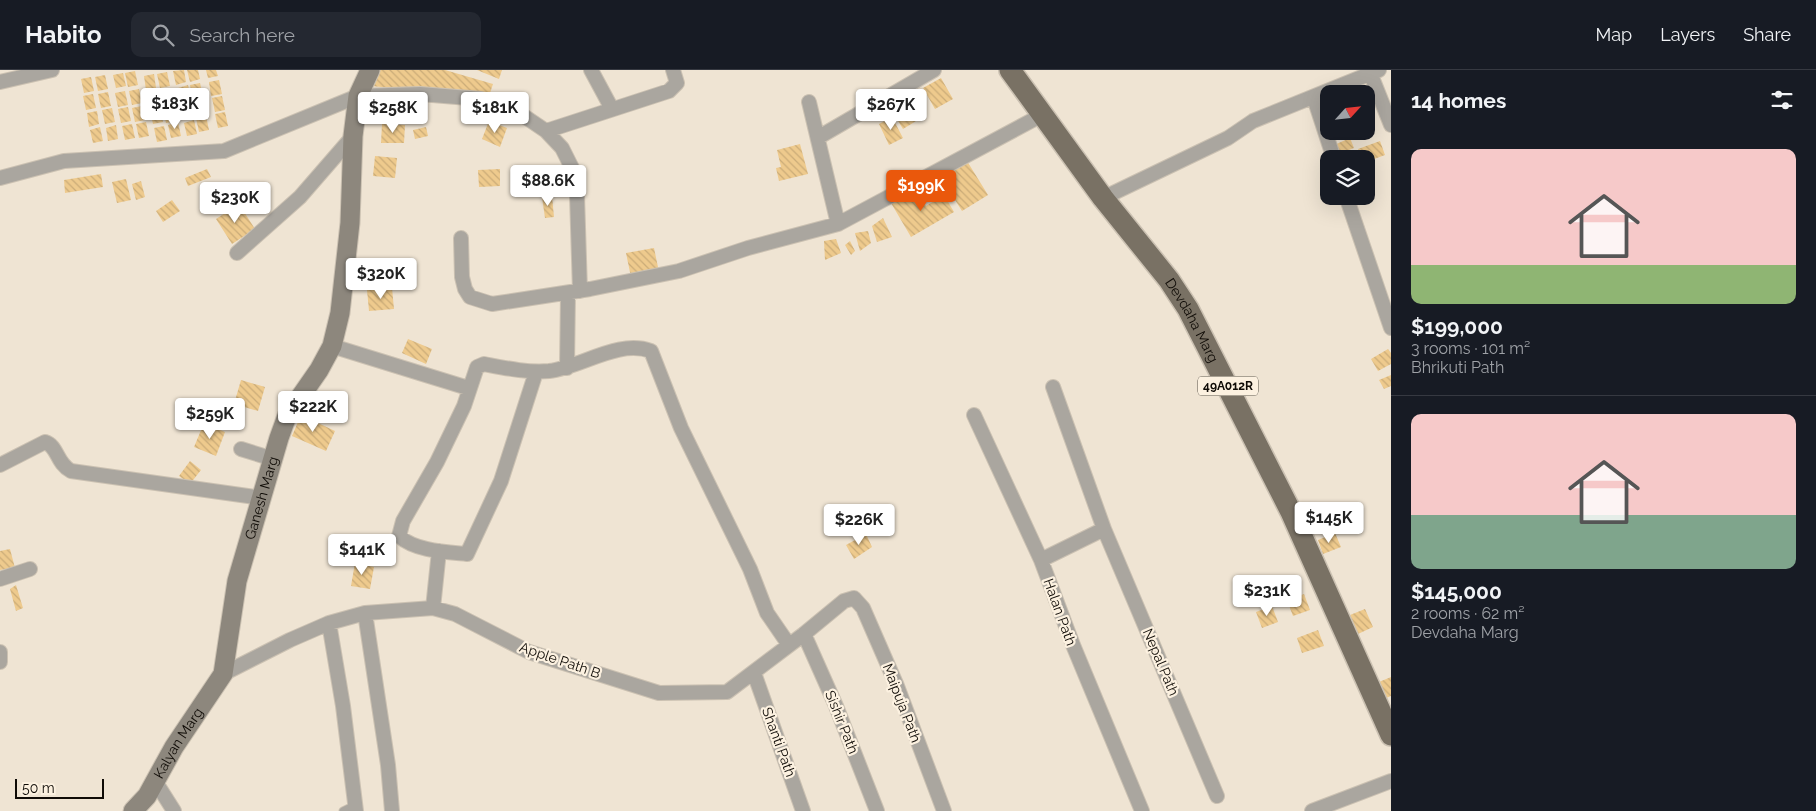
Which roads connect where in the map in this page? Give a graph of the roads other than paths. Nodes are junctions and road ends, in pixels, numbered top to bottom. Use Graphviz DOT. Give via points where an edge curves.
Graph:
graph roads {
  1 [pos="52,70"];
  2 [pos="370,70"];
  3 [pos="590,70"];
  4 [pos="673,70"];
  5 [pos="934,70"];
  6 [pos="1010,70"];
  7 [pos="1375,72"];
  8 [pos="0,82"];
  9 [pos="358,96"];
  10 [pos="1314,98"];
  11 [pos="809,102"];
  12 [pos="1388,106"];
  13 [pos="612,109"];
  14 [pos="1042,115"];
  15 [pos="1391,125"];
  16 [pos="546,131"];
  17 [pos="353,136"];
  18 [pos="819,137"];
  19 [pos="1331,150"];
  20 [pos="0,178"];
  21 [pos="1103,198"];
  22 [pos="1349,205"];
  23 [pos="838,224"];
  24 [pos="461,238"];
  25 [pos="238,253"];
  26 [pos="574,292"];
  27 [pos="1391,328"];
  28 [pos="332,346"];
  29 [pos="567,368"];
  30 [pos="536,372"];
  31 [pos="1054,387"];
  32 [pos="468,388"];
  33 [pos="974,414"];
  34 [pos="241,449"];
  35 [pos="273,459"];
  36 [pos="0,465"];
  37 [pos="262,498"];
  38 [pos="1104,529"];
  39 [pos="439,551"];
  40 [pos="1041,560"];
  41 [pos="30,569"];
  42 [pos="0,579"];
  43 [pos="854,598"];
  44 [pos="432,608"];
  45 [pos="365,613"];
  46 [pos="329,623"];
  47 [pos="804,634"];
  48 [pos="789,645"];
  49 [pos="0,652"];
  50 [pos="0,662"];
  51 [pos="754,672"];
  52 [pos="223,674"];
  53 [pos="1391,734"];
  54 [pos="155,781"];
  55 [pos="1391,781"];
  56 [pos="1217,796"];
  57 [pos="352,809"];
  58 [pos="133,811"];
  59 [pos="174,811"];
  60 [pos="392,811"];
  61 [pos="803,811"];
  62 [pos="877,811"];
  63 [pos="944,811"];
  64 [pos="1142,811"];
  65 [pos="1312,811"];
  1 -- 8 [label="street"];
  2 -- 9 [label="street, Ganesh Marg"];
  3 -- 13 [label="street"];
  4 -- 13 [label="street" via="677,83 669,91"];
  5 -- 18 [label="street"];
  6 -- 14 [label="main road, Devdaha Marg / 49A012R"];
  7 -- 10 [label="street"];
  7 -- 12 [label="street"];
  9 -- 16 [label="street" via="420,94 481,99 518,112"];
  9 -- 17 [label="street, Ganesh Marg"];
  9 -- 20 [label="street" via="224,150 64,161"];
  10 -- 19 [label="street"];
  10 -- 21 [label="street" via="1253,121 1228,138"];
  11 -- 18 [label="street"];
  12 -- 15 [label="street"];
  13 -- 16 [label="street"];
  14 -- 21 [label="main road, Devdaha Marg / 49A012R"];
  14 -- 23 [label="street"];
  16 -- 26 [label="street" via="562,148 572,168 577,195"];
  17 -- 25 [label="street" via="300,197"];
  17 -- 28 [label="street, Ganesh Marg" via="347,266"];
  18 -- 23 [label="street"];
  21 -- 53 [label="main road, Devdaha Marg / 49A012R" via="1169,280 1188,309 1291,512"];
  22 -- 27 [label="street"];
  23 -- 26 [label="street" via="679,271"];
  24 -- 26 [label="street" via="462,277 470,297 492,304"];
  26 -- 29 [label="street"];
  28 -- 32 [label="street"];
  28 -- 35 [label="street, Ganesh Marg" via="287,416"];
  29 -- 30 [label="street"];
  29 -- 48 [label="street" via="639,347 650,351 681,428 750,569 767,613"];
  30 -- 32 [label="street" via="484,364 477,367"];
  30 -- 39 [label="street" via="501,481 467,554"];
  31 -- 38 [label="street, Nepal Path"];
  32 -- 39 [label="street" via="464,406 399,531 403,540"];
  33 -- 40 [label="street, Halan Path"];
  34 -- 35 [label="street"];
  35 -- 37 [label="street, Ganesh Marg"];
  36 -- 37 [label="street" via="45,442 55,450 63,467 71,471"];
  37 -- 52 [label="street, Ganesh Marg" via="237,581"];
  38 -- 40 [label="street"];
  38 -- 56 [label="street, Nepal Path"];
  39 -- 44 [label="street"];
  40 -- 64 [label="street, Halan Path" via="1072,645"];
  41 -- 42 [label="street"];
  43 -- 47 [label="street, Apple Path B" via="844,601"];
  43 -- 63 [label="street, Maipuja Path" via="863,608 897,686"];
  44 -- 45 [label="street, Apple Path B"];
  44 -- 51 [label="street, Apple Path B" via="455,614 530,652 659,693 727,692"];
  45 -- 46 [label="street, Apple Path B"];
  45 -- 60 [label="street"];
  46 -- 52 [label="street, Apple Path B"];
  46 -- 57 [label="street" via="344,706"];
  47 -- 48 [label="street, Apple Path B"];
  47 -- 62 [label="street, Sishir Path"];
  48 -- 51 [label="street, Apple Path B"];
  49 -- 50 [label="street"];
  51 -- 61 [label="street, Shanti Path"];
  52 -- 54 [label="street, Kalyan Marg"];
  54 -- 58 [label="street, Kalyan Marg"];
  54 -- 59 [label="street"];
  55 -- 65 [label="street"];
}
